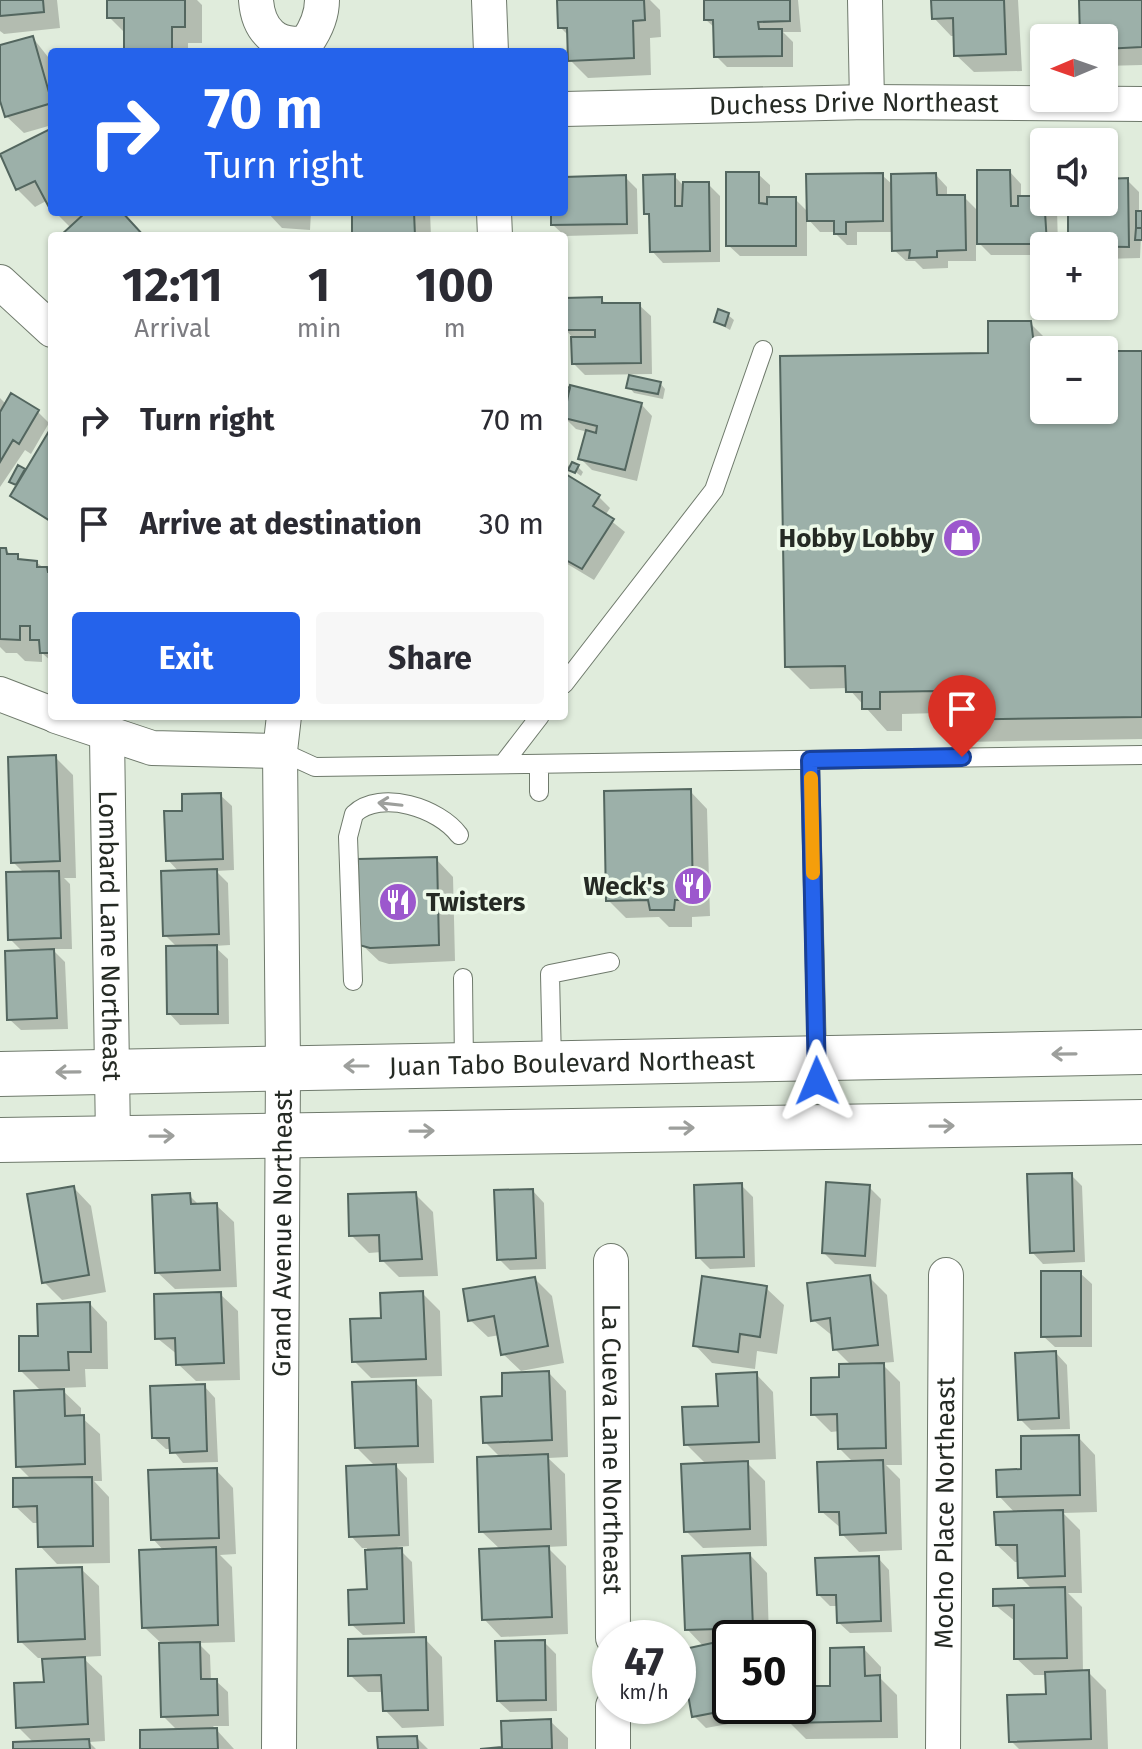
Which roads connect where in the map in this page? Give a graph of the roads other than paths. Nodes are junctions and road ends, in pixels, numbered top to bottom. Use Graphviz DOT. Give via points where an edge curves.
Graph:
graph roads {
  1 [pos="256,0"];
  2 [pos="322,0"];
  3 [pos="489,0"];
  4 [pos="865,0"];
  5 [pos="491,48"];
  6 [pos="867,102"];
  7 [pos="1142,104"];
  8 [pos="568,109"];
  9 [pos="0,282"];
  10 [pos="48,326"];
  11 [pos="763,350"];
  12 [pos="568,679"];
  13 [pos="0,694"];
  14 [pos="48,713"];
  15 [pos="67,720"];
  16 [pos="284,720"];
  17 [pos="537,720"];
  18 [pos="107,736"];
  19 [pos="280,751"];
  20 [pos="1142,755"];
  21 [pos="810,760"];
  22 [pos="503,764"];
  23 [pos="539,764"];
  24 [pos="539,792"];
  25 [pos="459,835"];
  26 [pos="610,962"];
  27 [pos="463,978"];
  28 [pos="353,981"];
  29 [pos="1142,1052"];
  30 [pos="817,1059"];
  31 [pos="552,1063"];
  32 [pos="464,1065"];
  33 [pos="283,1067"];
  34 [pos="112,1071"];
  35 [pos="0,1074"];
  36 [pos="1142,1122"];
  37 [pos="819,1127"];
  38 [pos="282,1133"];
  39 [pos="113,1138"];
  40 [pos="0,1140"];
  41 [pos="611,1261"];
  42 [pos="946,1275"];
  43 [pos="613,1620"];
  44 [pos="613,1724"];
  45 [pos="279,1749"];
  46 [pos="613,1749"];
  47 [pos="943,1749"];
  1 -- 2 [label="street" via="257,18 265,30 293,45 307,42"];
  3 -- 5 [label="street"];
  4 -- 6 [label="street"];
  6 -- 7 [label="street, Duchess Drive Northeast"];
  6 -- 8 [label="street, Duchess Drive Northeast"];
  9 -- 10 [label="street"];
  11 -- 12 [label="lane" via="714,490"];
  13 -- 14 [label="street"];
  15 -- 18 [label="street"];
  16 -- 19 [label="street, Grand Avenue Northeast"];
  17 -- 22 [label="lane"];
  18 -- 19 [label="street" via="152,748"];
  18 -- 34 [label="street, Lombard Lane Northeast"];
  19 -- 22 [label="lane" via="315,767"];
  19 -- 33 [label="street, Grand Avenue Northeast"];
  20 -- 21 [label="lane"];
  21 -- 23 [label="lane"];
  21 -- 30 [label="lane"];
  22 -- 23 [label="lane"];
  23 -- 24 [label="lane"];
  25 -- 28 [label="lane, one-way" via="448,821 401,805 369,803 354,814 348,837"];
  26 -- 31 [label="lane" via="550,974"];
  27 -- 32 [label="lane"];
  29 -- 30 [label="main road, Juan Tabo Boulevard Northeast, one-way"];
  30 -- 31 [label="main road, Juan Tabo Boulevard Northeast"];
  30 -- 37 [label="main road"];
  31 -- 32 [label="main road, Juan Tabo Boulevard Northeast"];
  32 -- 33 [label="main road, Juan Tabo Boulevard Northeast, one-way"];
  33 -- 34 [label="main road, Juan Tabo Boulevard Northeast"];
  33 -- 38 [label="street, Grand Avenue Northeast"];
  34 -- 35 [label="main road, Juan Tabo Boulevard Northeast, one-way"];
  34 -- 39 [label="street, Lombard Lane Northeast"];
  37 -- 36 [label="main road, one-way"];
  38 -- 37 [label="main road, one-way"];
  39 -- 38 [label="main road, one-way"];
  38 -- 45 [label="street, Grand Avenue Northeast"];
  39 -- 40 [label="main road"];
  41 -- 43 [label="street, La Cueva Lane Northeast"];
  42 -- 47 [label="street, Mocho Place Northeast"];
  44 -- 46 [label="street"];
}
